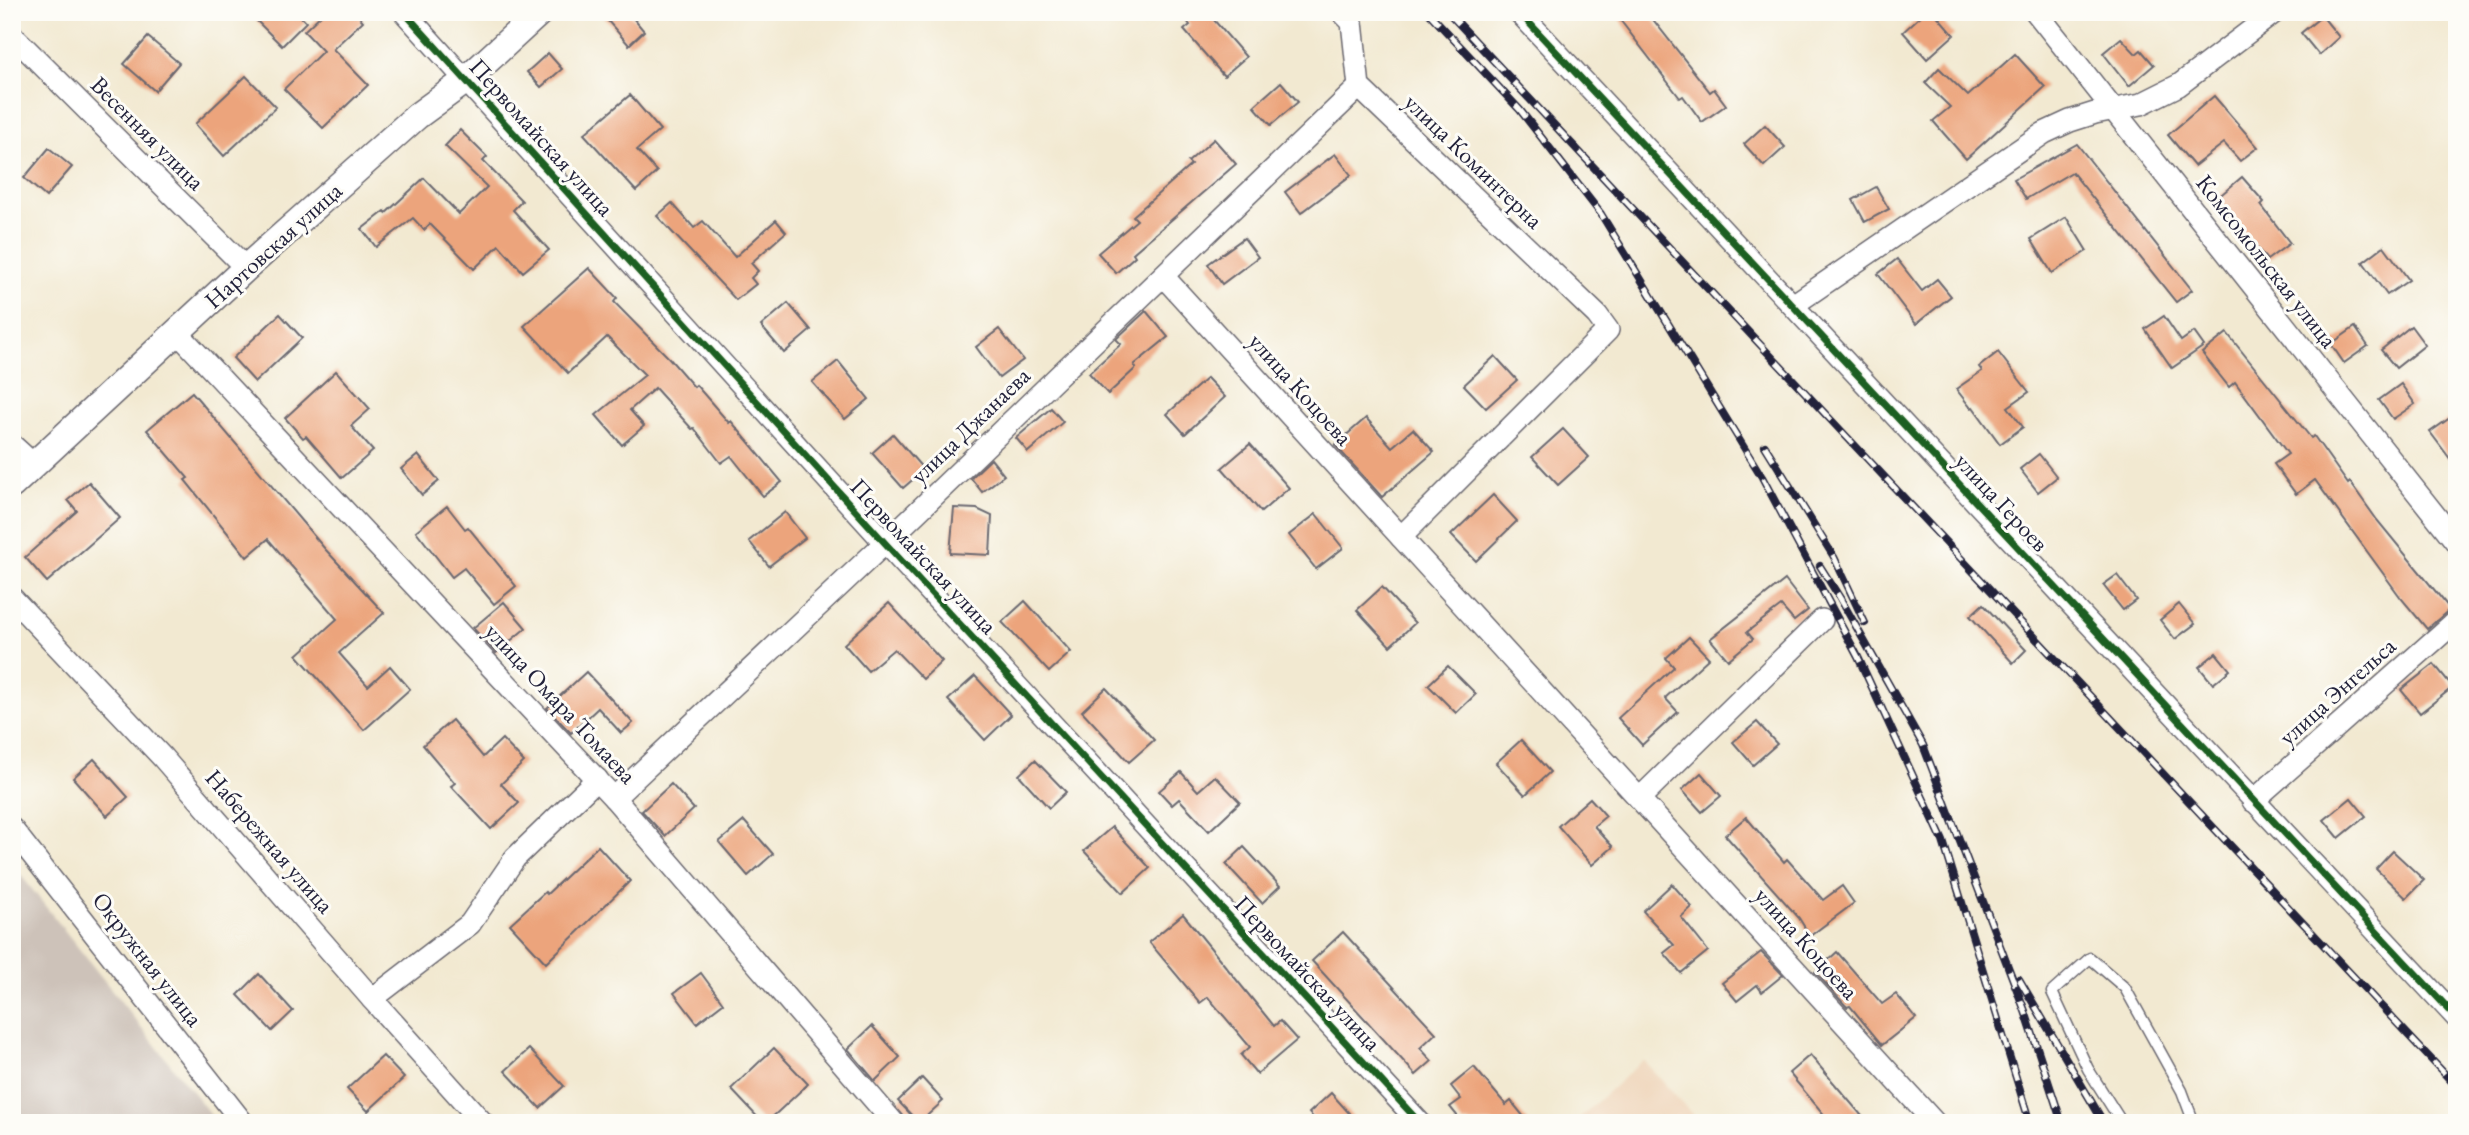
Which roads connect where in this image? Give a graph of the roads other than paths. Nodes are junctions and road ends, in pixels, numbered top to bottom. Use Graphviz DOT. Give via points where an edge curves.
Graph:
graph roads {
  1 [pos="404,12"];
  2 [pos="540,12"];
  3 [pos="1342,12"];
  4 [pos="1519,12"];
  5 [pos="2036,12"];
  6 [pos="2275,12"];
  7 [pos="12,35"];
  8 [pos="465,81"];
  9 [pos="1359,87"];
  10 [pos="2115,110"];
  11 [pos="246,268"];
  12 [pos="1163,275"];
  13 [pos="1793,305"];
  14 [pos="176,331"];
  15 [pos="12,444"];
  16 [pos="33,464"];
  17 [pos="12,485"];
  18 [pos="1401,537"];
  19 [pos="886,543"];
  20 [pos="2457,543"];
  21 [pos="12,598"];
  22 [pos="1822,620"];
  23 [pos="2457,620"];
  24 [pos="597,779"];
  25 [pos="614,797"];
  26 [pos="1640,798"];
  27 [pos="2253,801"];
  28 [pos="12,829"];
  29 [pos="372,999"];
  30 [pos="2457,1018"];
  31 [pos="243,1123"];
  32 [pos="483,1123"];
  33 [pos="894,1123"];
  34 [pos="1420,1123"];
  35 [pos="1935,1123"];
  36 [pos="2122,1123"];
  37 [pos="2194,1123"];
  1 -- 8 [label="street, Первомайская улица"];
  2 -- 8 [label="street, Нартовская улица"];
  3 -- 9 [label="street" via="1352,22"];
  4 -- 13 [label="street, улица Героев"];
  5 -- 10 [label="street, Комсомольская улица"];
  6 -- 10 [label="street" via="2179,85 2141,104"];
  7 -- 11 [label="street, Весенняя улица"];
  8 -- 11 [label="street, Нартовская улица" via="417,116"];
  8 -- 19 [label="street, Первомайская улица"];
  9 -- 12 [label="street, улица Джанаева"];
  9 -- 18 [label="street, улица Коминтерна" via="1608,330"];
  10 -- 13 [label="street" via="2082,117 2044,133"];
  10 -- 20 [label="street, Комсомольская улица"];
  11 -- 14 [label="street, Нартовская улица"];
  12 -- 18 [label="street, улица Коцоева"];
  12 -- 19 [label="street, улица Джанаева"];
  13 -- 27 [label="street, улица Героев"];
  14 -- 16 [label="street, Нартовская улица"];
  14 -- 24 [label="street, улица Омара Томаева"];
  15 -- 16 [label="street"];
  16 -- 17 [label="street, Нартовская улица"];
  18 -- 26 [label="street, улица Коцоева"];
  19 -- 25 [label="street, улица Джанаева"];
  19 -- 34 [label="street, Первомайская улица"];
  21 -- 29 [label="street, Набережная улица" via="163,758"];
  22 -- 26 [label="street"];
  23 -- 27 [label="street, улица Энгельса"];
  24 -- 25 [label="street, улица Омара Томаева"];
  24 -- 29 [label="street" via="515,858 470,924"];
  25 -- 33 [label="street, улица Омара Томаева"];
  26 -- 35 [label="street, улица Коцоева"];
  27 -- 30 [label="street, улица Героев"];
  28 -- 31 [label="street, Окружная улица"];
  29 -- 32 [label="street, Набережная улица"];
  36 -- 37 [label="lane" via="2088,1069 2052,992 2090,958 2125,988 2182,1091"];
}
